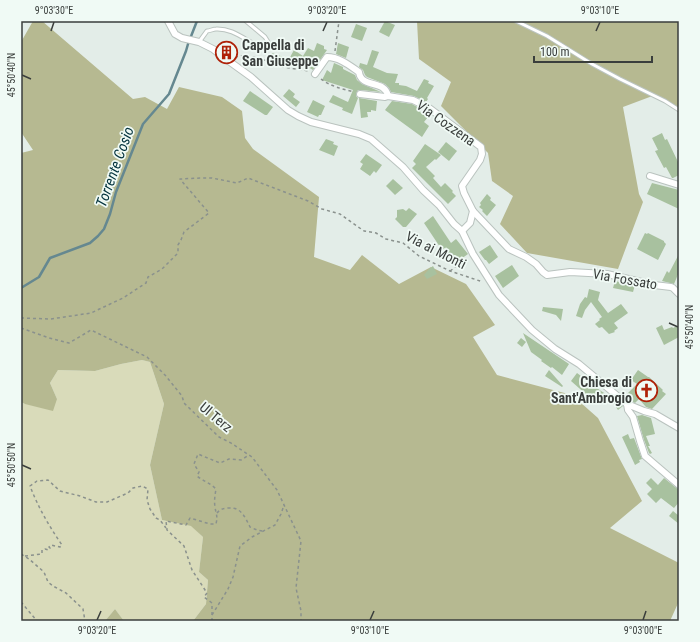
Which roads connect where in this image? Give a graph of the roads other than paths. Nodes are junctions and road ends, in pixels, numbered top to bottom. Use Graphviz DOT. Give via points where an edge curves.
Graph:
graph roads {
  1 [pos="168,21"];
  2 [pos="246,21"];
  3 [pos="516,21"];
  4 [pos="199,42"];
  5 [pos="315,74"];
  6 [pos="360,94"];
  7 [pos="388,96"];
  8 [pos="679,110"];
  9 [pos="650,176"];
  10 [pos="679,185"];
  11 [pos="473,211"];
  12 [pos="462,231"];
  13 [pos="679,294"];
  14 [pos="627,404"];
  15 [pos="679,428"];
  16 [pos="679,485"];
  1 -- 4 [label="street" via="176,34"];
  2 -- 4 [label="lane" via="265,37 270,45 267,49 236,33 216,29 207,31"];
  3 -- 8 [label="lane"];
  4 -- 12 [label="street" via="213,49 251,77 298,116 371,139 404,167"];
  5 -- 7 [label="street" via="327,57 334,57 359,72 366,82 383,87"];
  6 -- 7 [label="street"];
  7 -- 11 [label="street, Via Cozzena" via="412,100 429,108 481,147 480,160 462,186"];
  9 -- 10 [label="street"];
  11 -- 12 [label="street" via="470,223"];
  11 -- 13 [label="street, Via Fossato" via="509,250 526,257 547,275 570,272 607,274 671,287"];
  12 -- 14 [label="street" via="499,295 532,330 579,364"];
  14 -- 15 [label="street" via="655,414"];
  14 -- 16 [label="street" via="645,456"];
}
